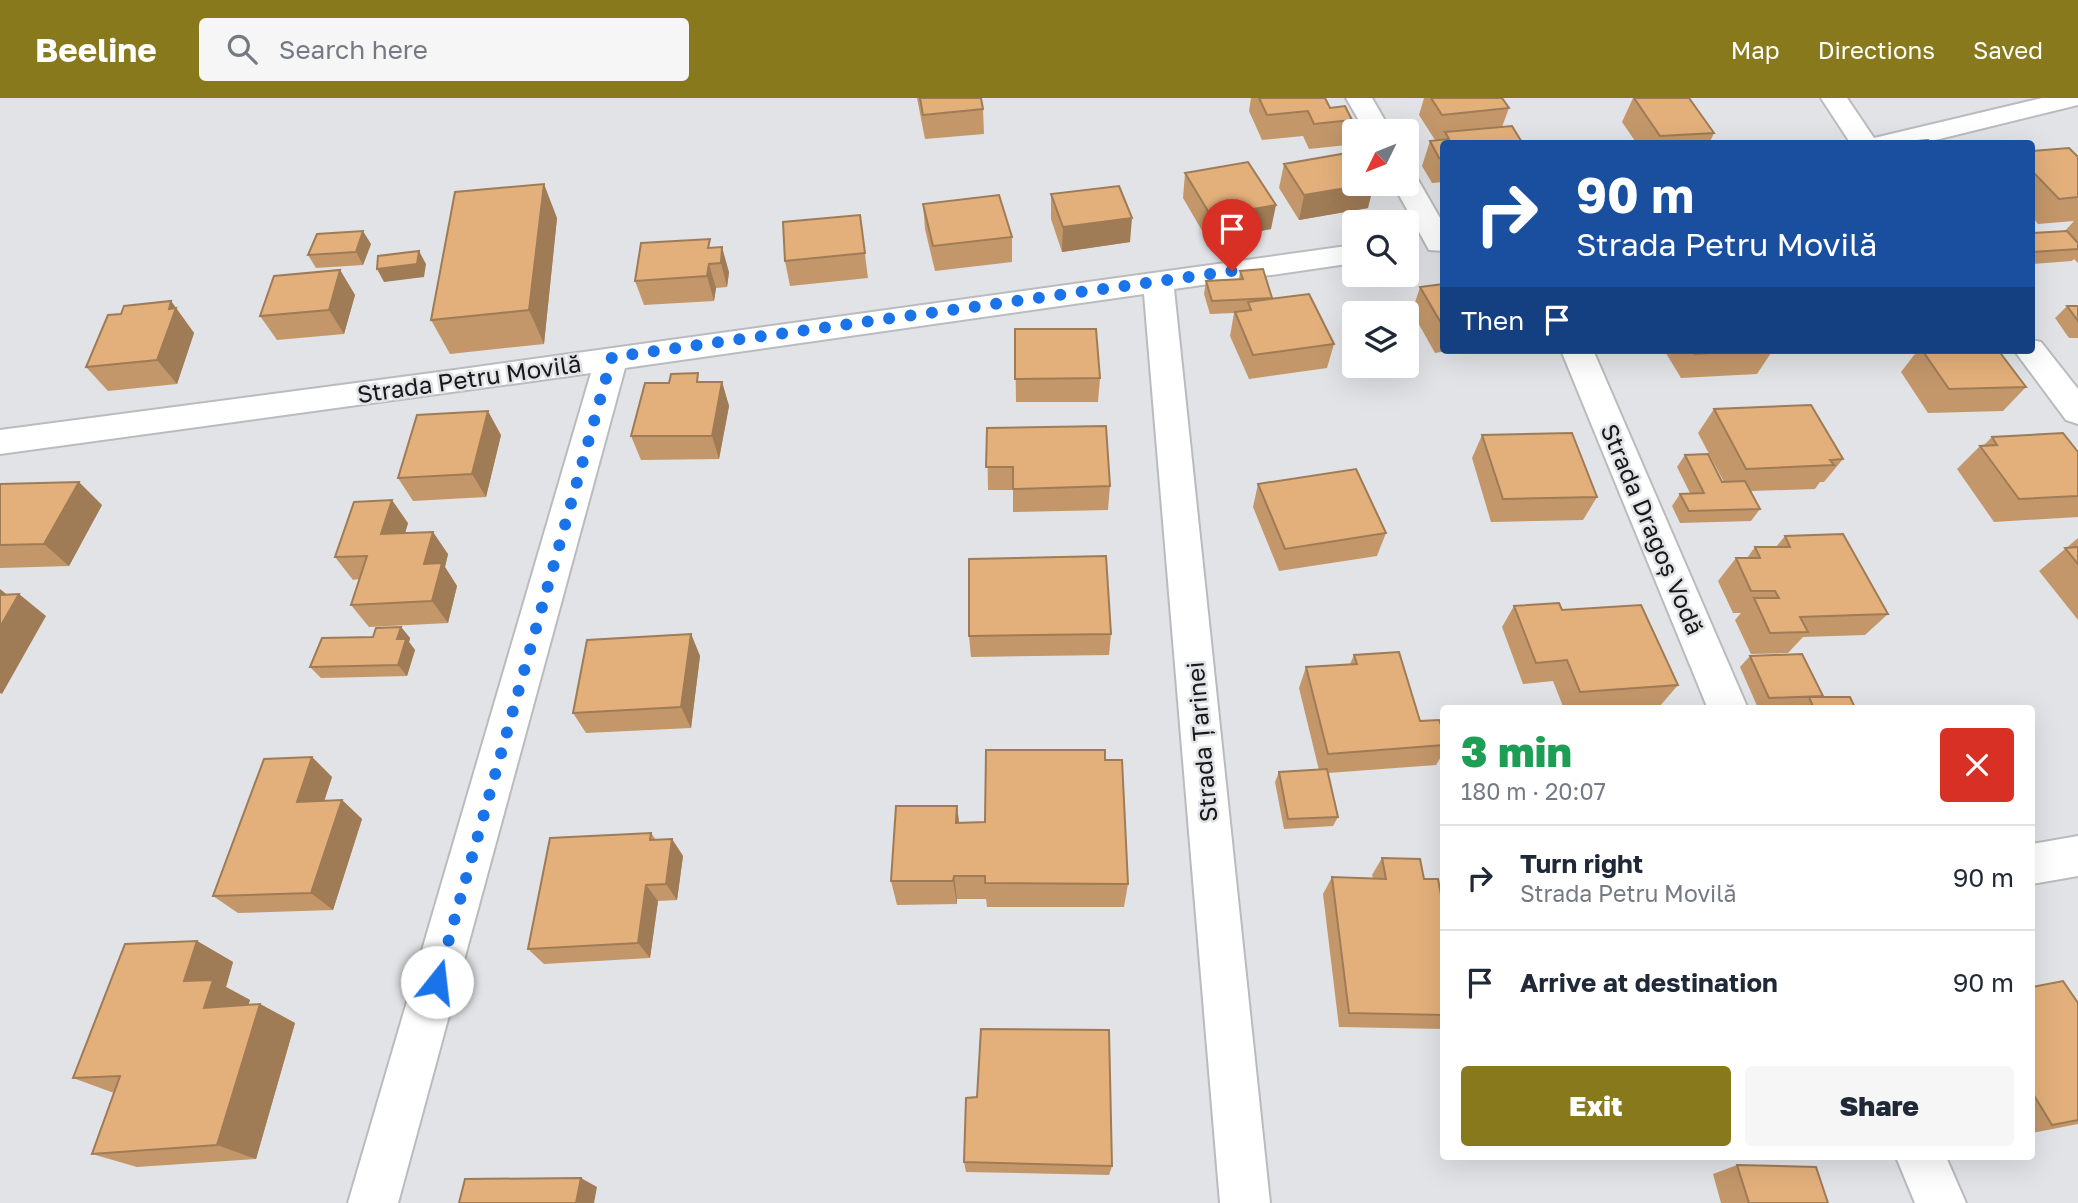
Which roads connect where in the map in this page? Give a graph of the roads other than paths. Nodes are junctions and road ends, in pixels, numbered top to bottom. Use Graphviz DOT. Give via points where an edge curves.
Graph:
graph roads {
  1 [pos="1359,98"];
  2 [pos="1834,98"];
  3 [pos="2075,98"];
  4 [pos="1371,119"];
  5 [pos="1862,140"];
  6 [pos="1900,140"];
  7 [pos="1414,196"];
  8 [pos="1440,240"];
  9 [pos="1440,243"];
  10 [pos="1419,246"];
  11 [pos="1342,256"];
  12 [pos="1158,281"];
  13 [pos="1579,354"];
  14 [pos="2033,354"];
  15 [pos="612,357"];
  16 [pos="2078,412"];
  17 [pos="0,442"];
  18 [pos="1726,705"];
  19 [pos="2078,856"];
  20 [pos="2035,863"];
  21 [pos="1922,1160"];
  22 [pos="373,1203"];
  23 [pos="1245,1203"];
  24 [pos="1941,1203"];
  1 -- 4 [label="street"];
  2 -- 5 [label="street"];
  3 -- 6 [label="street"];
  7 -- 8 [label="street"];
  9 -- 10 [label="street"];
  11 -- 12 [label="street, Strada Petru Movilă"];
  12 -- 15 [label="street, Strada Petru Movilă"];
  12 -- 23 [label="street, Strada Țarinei"];
  13 -- 18 [label="street, Strada Dragoș Vodă"];
  14 -- 16 [label="street"];
  15 -- 17 [label="street, Strada Petru Movilă"];
  15 -- 22 [label="street"];
  19 -- 20 [label="street"];
  21 -- 24 [label="street"];
}
